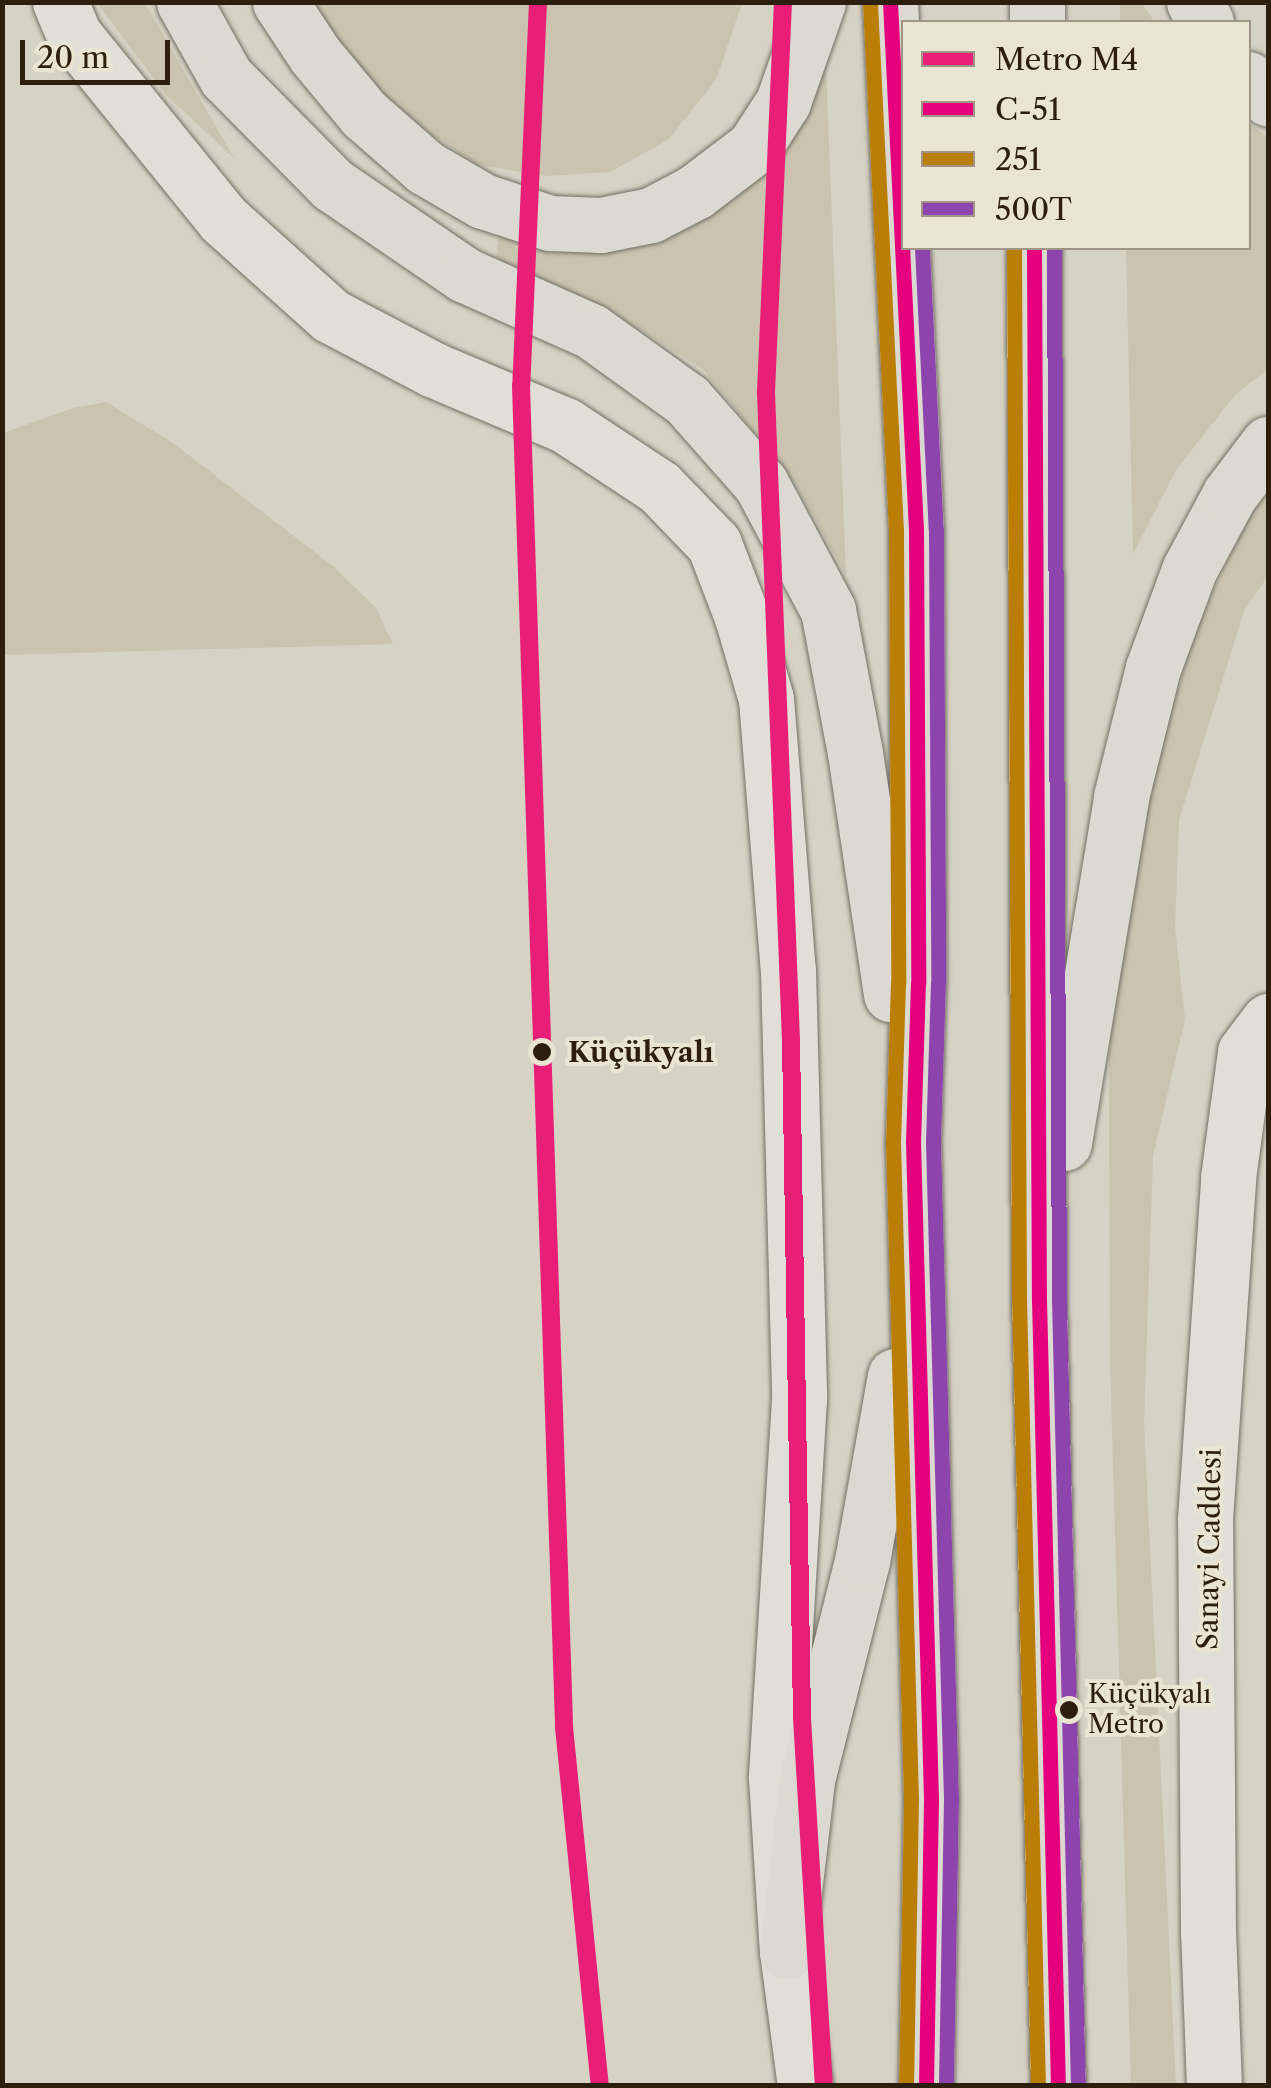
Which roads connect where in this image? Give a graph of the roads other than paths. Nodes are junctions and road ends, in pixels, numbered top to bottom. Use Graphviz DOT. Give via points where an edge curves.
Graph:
graph roads {
  1 [pos="184,2"];
  2 [pos="280,2"];
  3 [pos="818,2"];
  4 [pos="890,2"];
  5 [pos="56,13"];
  6 [pos="901,225"];
  7 [pos="902,250"];
  8 [pos="1034,250"];
  9 [pos="1268,444"];
  10 [pos="1268,1021"];
  11 [pos="913,1142"];
  12 [pos="915,1260"];
  13 [pos="1039,1298"];
  14 [pos="787,1951"];
  15 [pos="805,2086"];
  16 [pos="926,2086"];
  17 [pos="1058,2086"];
  18 [pos="1214,2086"];
  1 -- 11 [label="highway" via="226,78 333,185 465,275 590,332 687,400 761,484 828,610"];
  2 -- 3 [label="highway" via="364,114 426,168 500,207 550,222 601,225 650,214 696,192 754,148 783,102"];
  4 -- 6 [label="highway"];
  5 -- 14 [label="main road" via="224,220 332,316 434,370 566,424 660,487 714,544 742,617 766,699 788,970 799,1399 776,1778"];
  7 -- 11 [label="highway" via="916,530"];
  8 -- 13 [label="highway"];
  9 -- 13 [label="highway" via="1230,494 1189,570 1153,668 1120,798"];
  10 -- 18 [label="main road, Sanayi Caddesi" via="1246,1052 1228,1178 1206,1519"];
  11 -- 12 [label="highway"];
  12 -- 14 [label="highway" via="862,1561 808,1780"];
  12 -- 16 [label="highway" via="931,1800"];
  13 -- 17 [label="highway"];
  14 -- 15 [label="main road"];
}
